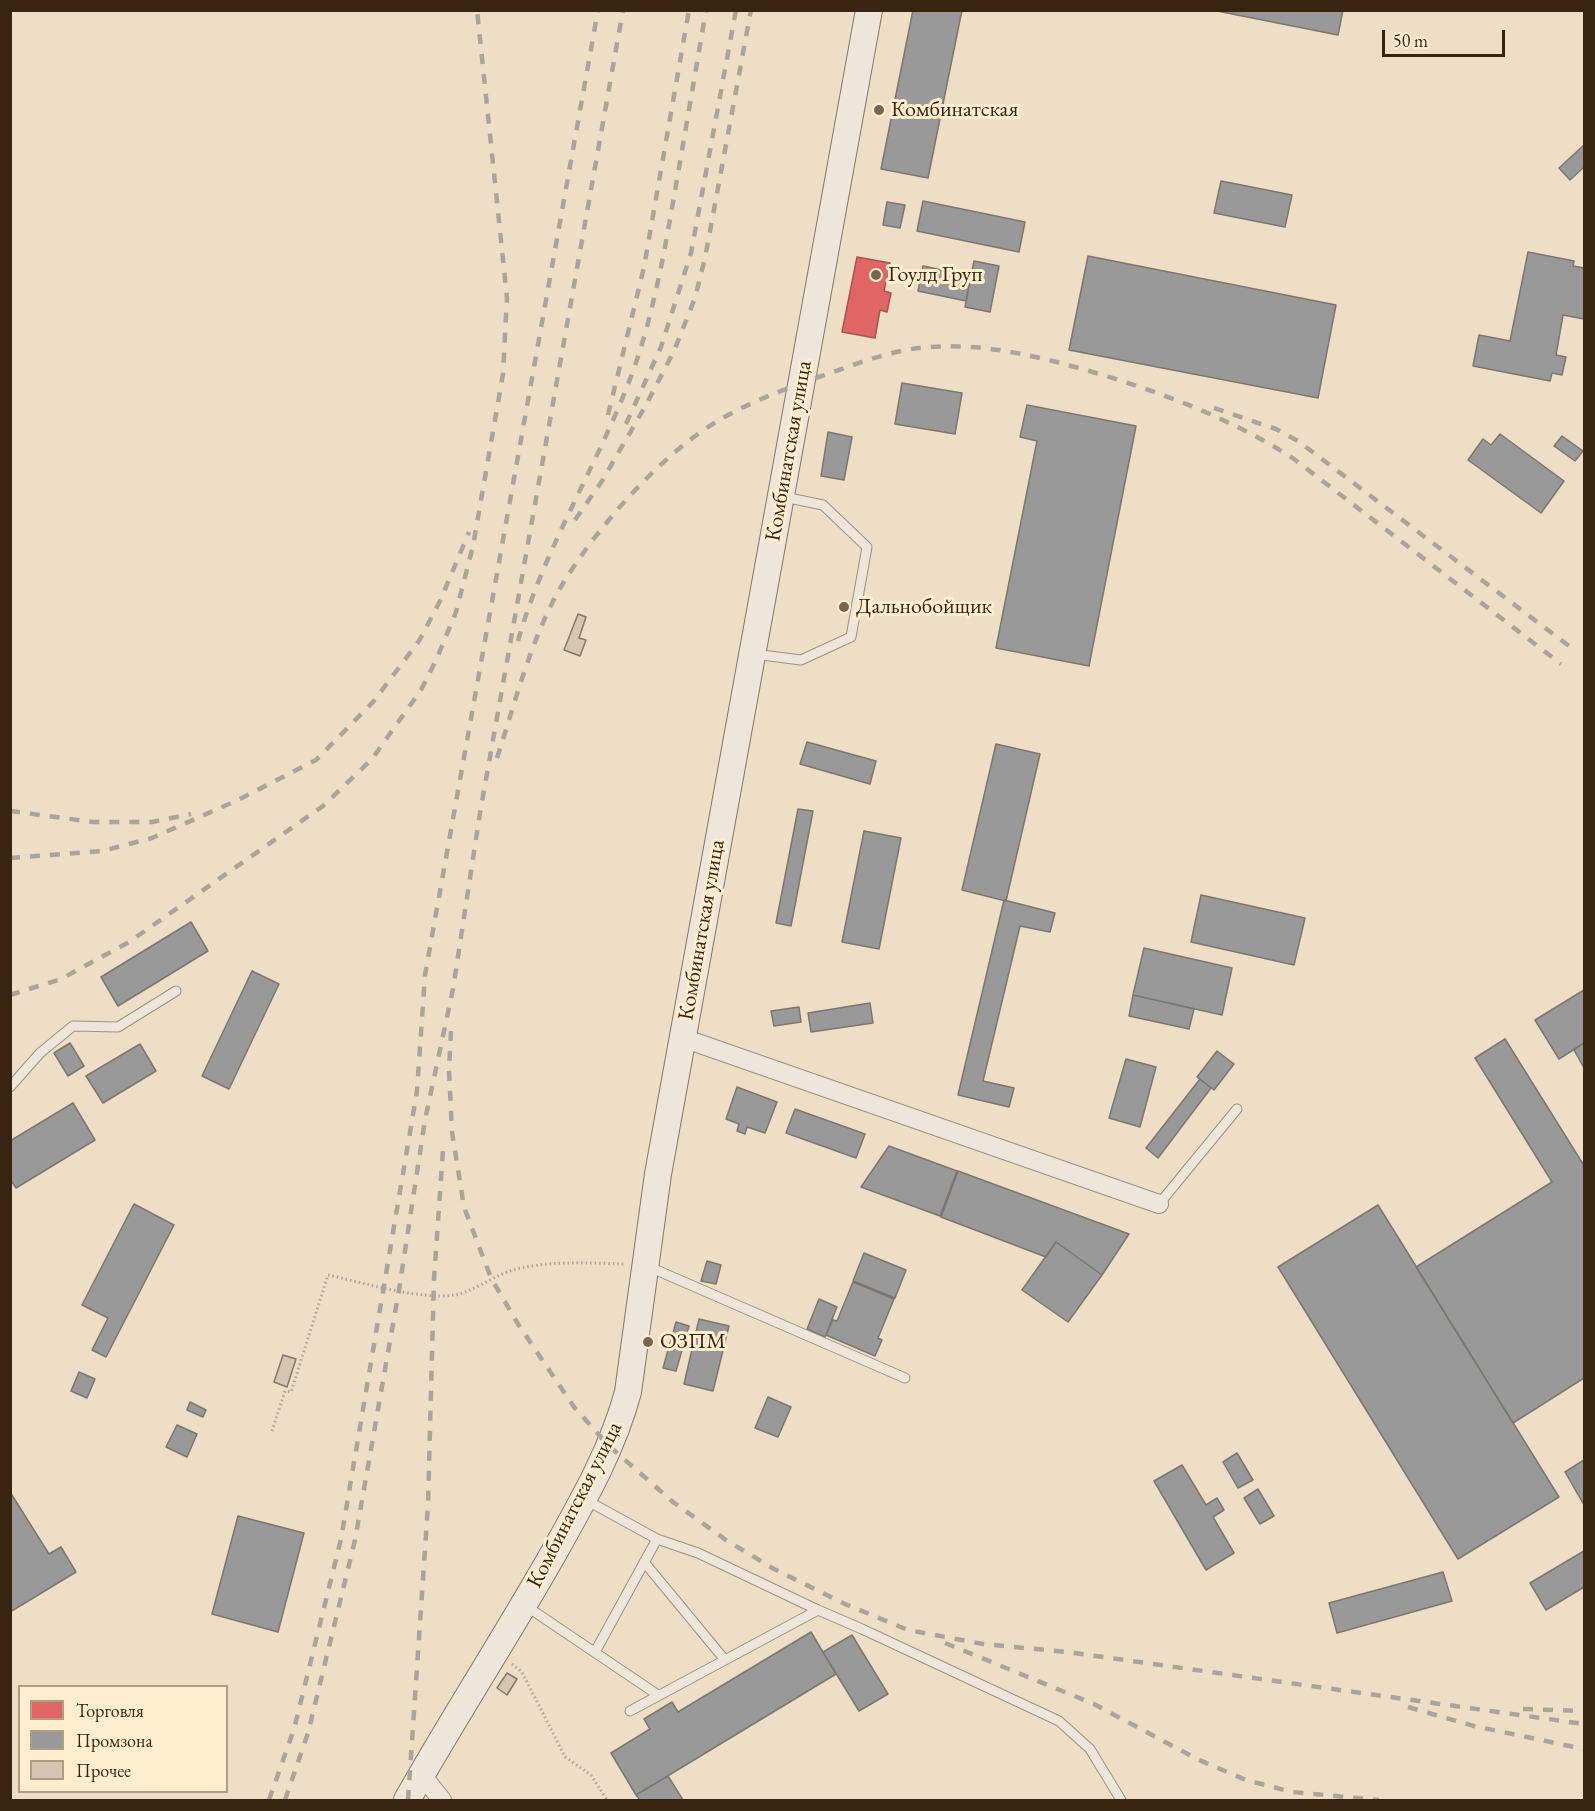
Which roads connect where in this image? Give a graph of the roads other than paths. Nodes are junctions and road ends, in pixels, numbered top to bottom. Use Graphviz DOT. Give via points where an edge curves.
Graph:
graph roads {
  1 [pos="869,10"];
  2 [pos="781,497"];
  3 [pos="752,654"];
  4 [pos="177,991"];
  5 [pos="683,1038"];
  6 [pos="10,1087"];
  7 [pos="1237,1109"];
  8 [pos="1159,1204"];
  9 [pos="645,1265"];
  10 [pos="904,1378"];
  11 [pos="584,1498"];
  12 [pos="657,1539"];
  13 [pos="644,1562"];
  14 [pos="524,1604"];
  15 [pos="818,1610"];
  16 [pos="595,1652"];
  17 [pos="725,1660"];
  18 [pos="658,1695"];
  19 [pos="630,1711"];
  20 [pos="422,1774"];
  21 [pos="407,1800"];
  22 [pos="442,1800"];
  23 [pos="1121,1800"];
  1 -- 2 [label="main road, Комбинатская улица" via="801,414"];
  2 -- 3 [label="main road, Комбинатская улица"];
  2 -- 3 [label="lane" via="823,505 867,547 851,637 801,660"];
  3 -- 5 [label="main road, Комбинатская улица"];
  4 -- 6 [label="lane" via="118,1027 73,1026 40,1053"];
  5 -- 8 [label="street"];
  5 -- 9 [label="main road, Комбинатская улица"];
  7 -- 8 [label="lane"];
  9 -- 10 [label="lane"];
  9 -- 11 [label="main road, Комбинатская улица" via="628,1392 620,1420"];
  11 -- 12 [label="lane"];
  11 -- 14 [label="main road, Комбинатская улица"];
  12 -- 13 [label="lane"];
  12 -- 15 [label="lane" via="698,1553"];
  13 -- 16 [label="lane"];
  13 -- 17 [label="lane"];
  14 -- 16 [label="lane"];
  14 -- 20 [label="main road, Комбинатская улица"];
  15 -- 17 [label="lane"];
  15 -- 23 [label="lane" via="1059,1721 1090,1749"];
  16 -- 18 [label="lane"];
  17 -- 18 [label="lane"];
  18 -- 19 [label="lane"];
  20 -- 21 [label="main road, Комбинатская улица"];
  20 -- 22 [label="street"];
}
